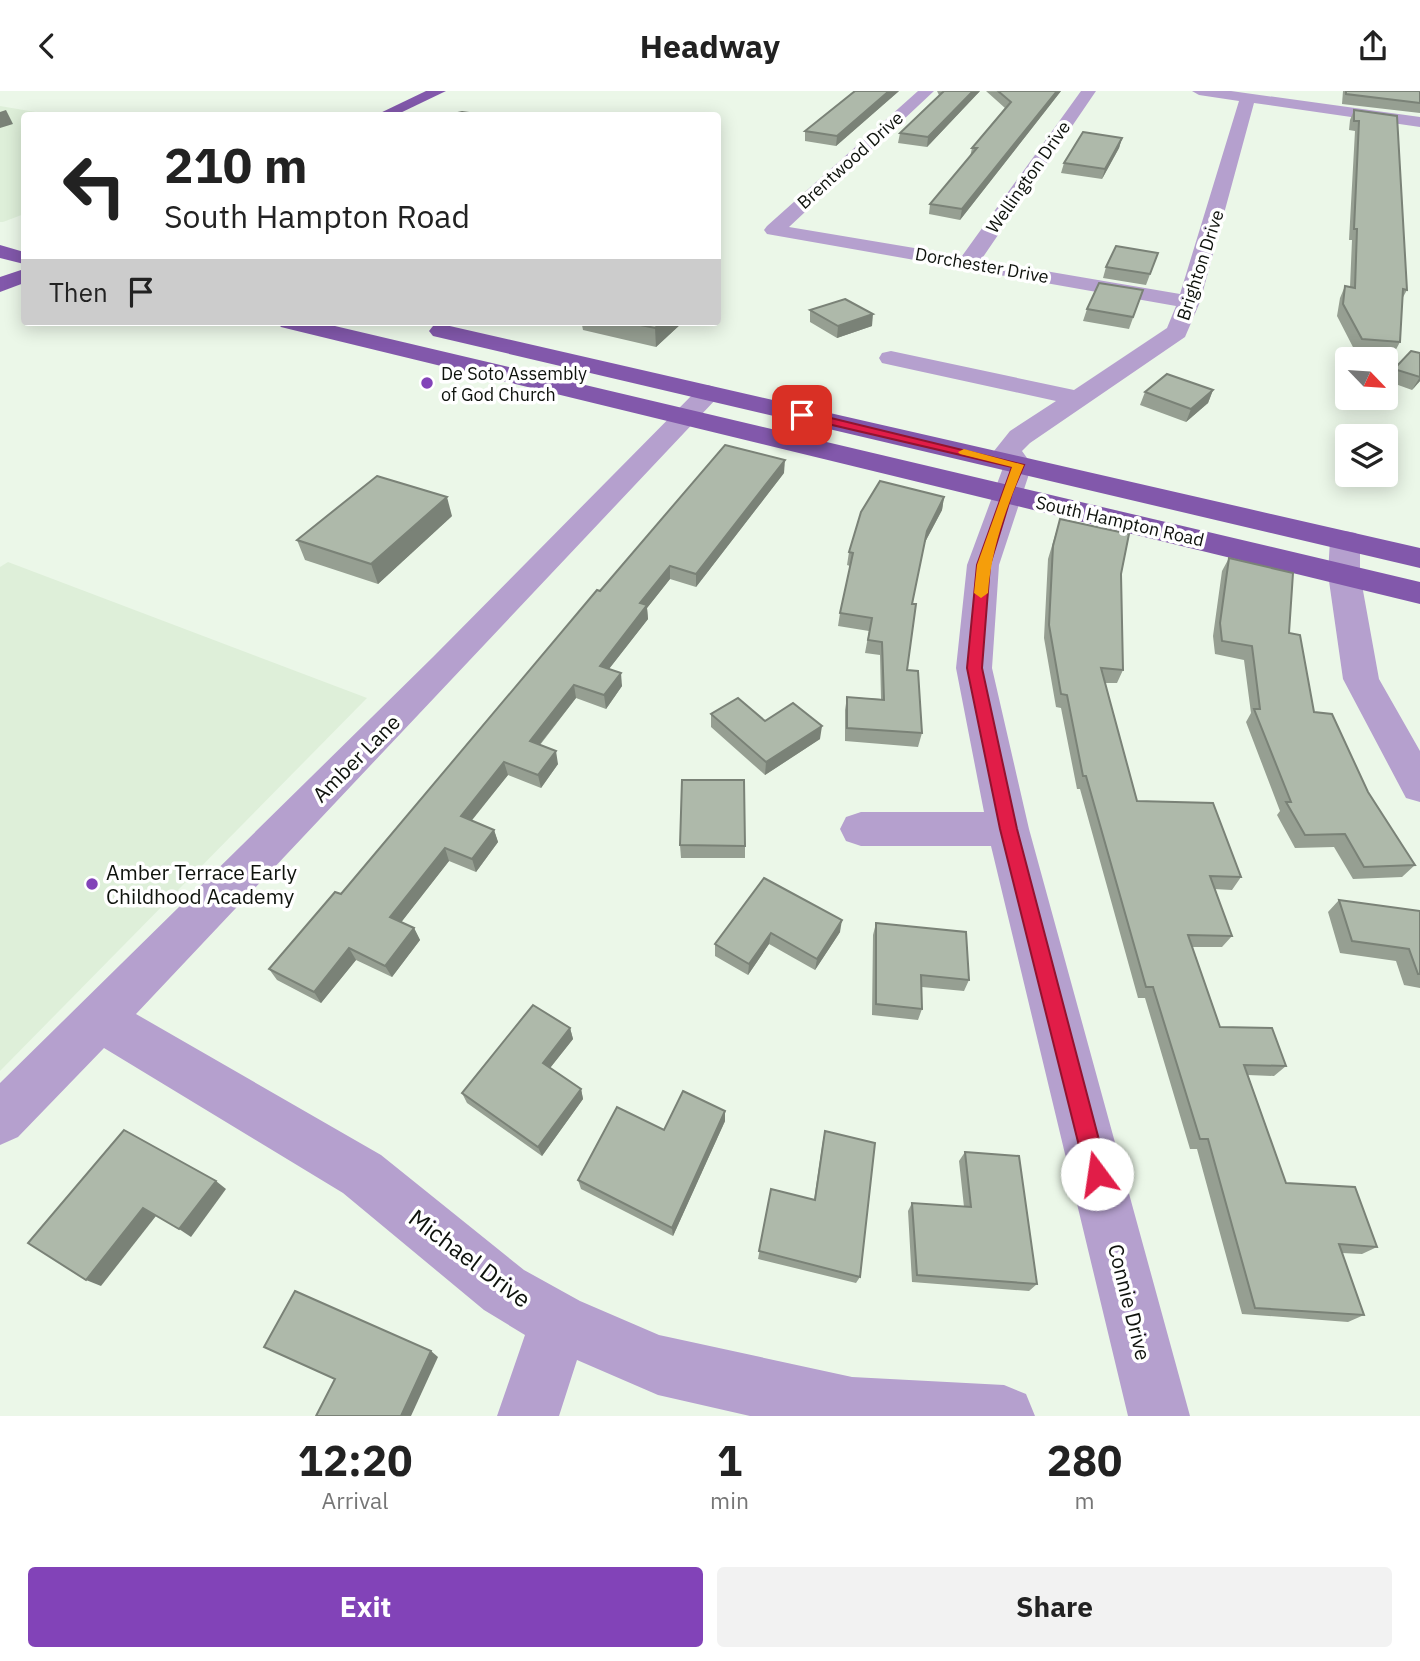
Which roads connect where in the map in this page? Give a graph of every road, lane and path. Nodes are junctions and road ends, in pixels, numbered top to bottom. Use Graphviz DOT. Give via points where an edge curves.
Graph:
graph roads {
  1 [pos="439,91"];
  2 [pos="926,91"];
  3 [pos="1089,91"];
  4 [pos="1199,91"];
  5 [pos="1248,98"];
  6 [pos="391,112"];
  7 [pos="1420,122"];
  8 [pos="774,230"];
  9 [pos="0,251"];
  10 [pos="21,257"];
  11 [pos="968,263"];
  12 [pos="21,276"];
  13 [pos="0,285"];
  14 [pos="1189,302"];
  15 [pos="309,326"];
  16 [pos="418,326"];
  17 [pos="891,358"];
  18 [pos="696,405"];
  19 [pos="1067,406"];
  20 [pos="1012,479"];
  21 [pos="1344,557"];
  22 [pos="1420,558"];
  23 [pos="1420,593"];
  24 [pos="1420,787"];
  25 [pos="861,829"];
  26 [pos="1009,829"];
  27 [pos="98,1018"];
  28 [pos="0,1119"];
  29 [pos="559,1322"];
  30 [pos="528,1416"];
  31 [pos="1004,1416"];
  32 [pos="1159,1416"];
  1 -- 6 [label="main road"];
  2 -- 8 [label="street, Brentwood Drive"];
  3 -- 11 [label="street, Wellington Drive"];
  4 -- 5 [label="street"];
  5 -- 7 [label="street"];
  5 -- 14 [label="street, Brighton Drive"];
  8 -- 11 [label="street, Dorchester Drive"];
  9 -- 10 [label="main road"];
  11 -- 14 [label="street, Dorchester Drive"];
  12 -- 13 [label="main road"];
  14 -- 19 [label="street, Brighton Drive" via="1177,332"];
  15 -- 18 [label="main road, South Hampton Road"];
  16 -- 18 [label="main road, South Hampton Road"];
  17 -- 19 [label="street"];
  18 -- 20 [label="main road, South Hampton Road"];
  18 -- 27 [label="street, Amber Lane"];
  19 -- 20 [label="street" via="1044,458"];
  20 -- 21 [label="main road, South Hampton Road"];
  20 -- 26 [label="street, Connie Drive" via="984,565 974,668"];
  21 -- 22 [label="main road, South Hampton Road"];
  21 -- 23 [label="main road, South Hampton Road"];
  21 -- 24 [label="street" via="1361,679"];
  25 -- 26 [label="street"];
  26 -- 32 [label="street, Connie Drive"];
  27 -- 28 [label="street, Amber Lane"];
  27 -- 29 [label="street, Michael Drive" via="362,1174 504,1290"];
  29 -- 30 [label="street"];
  29 -- 31 [label="street, Michael Drive" via="658,1364 852,1408"];
}
